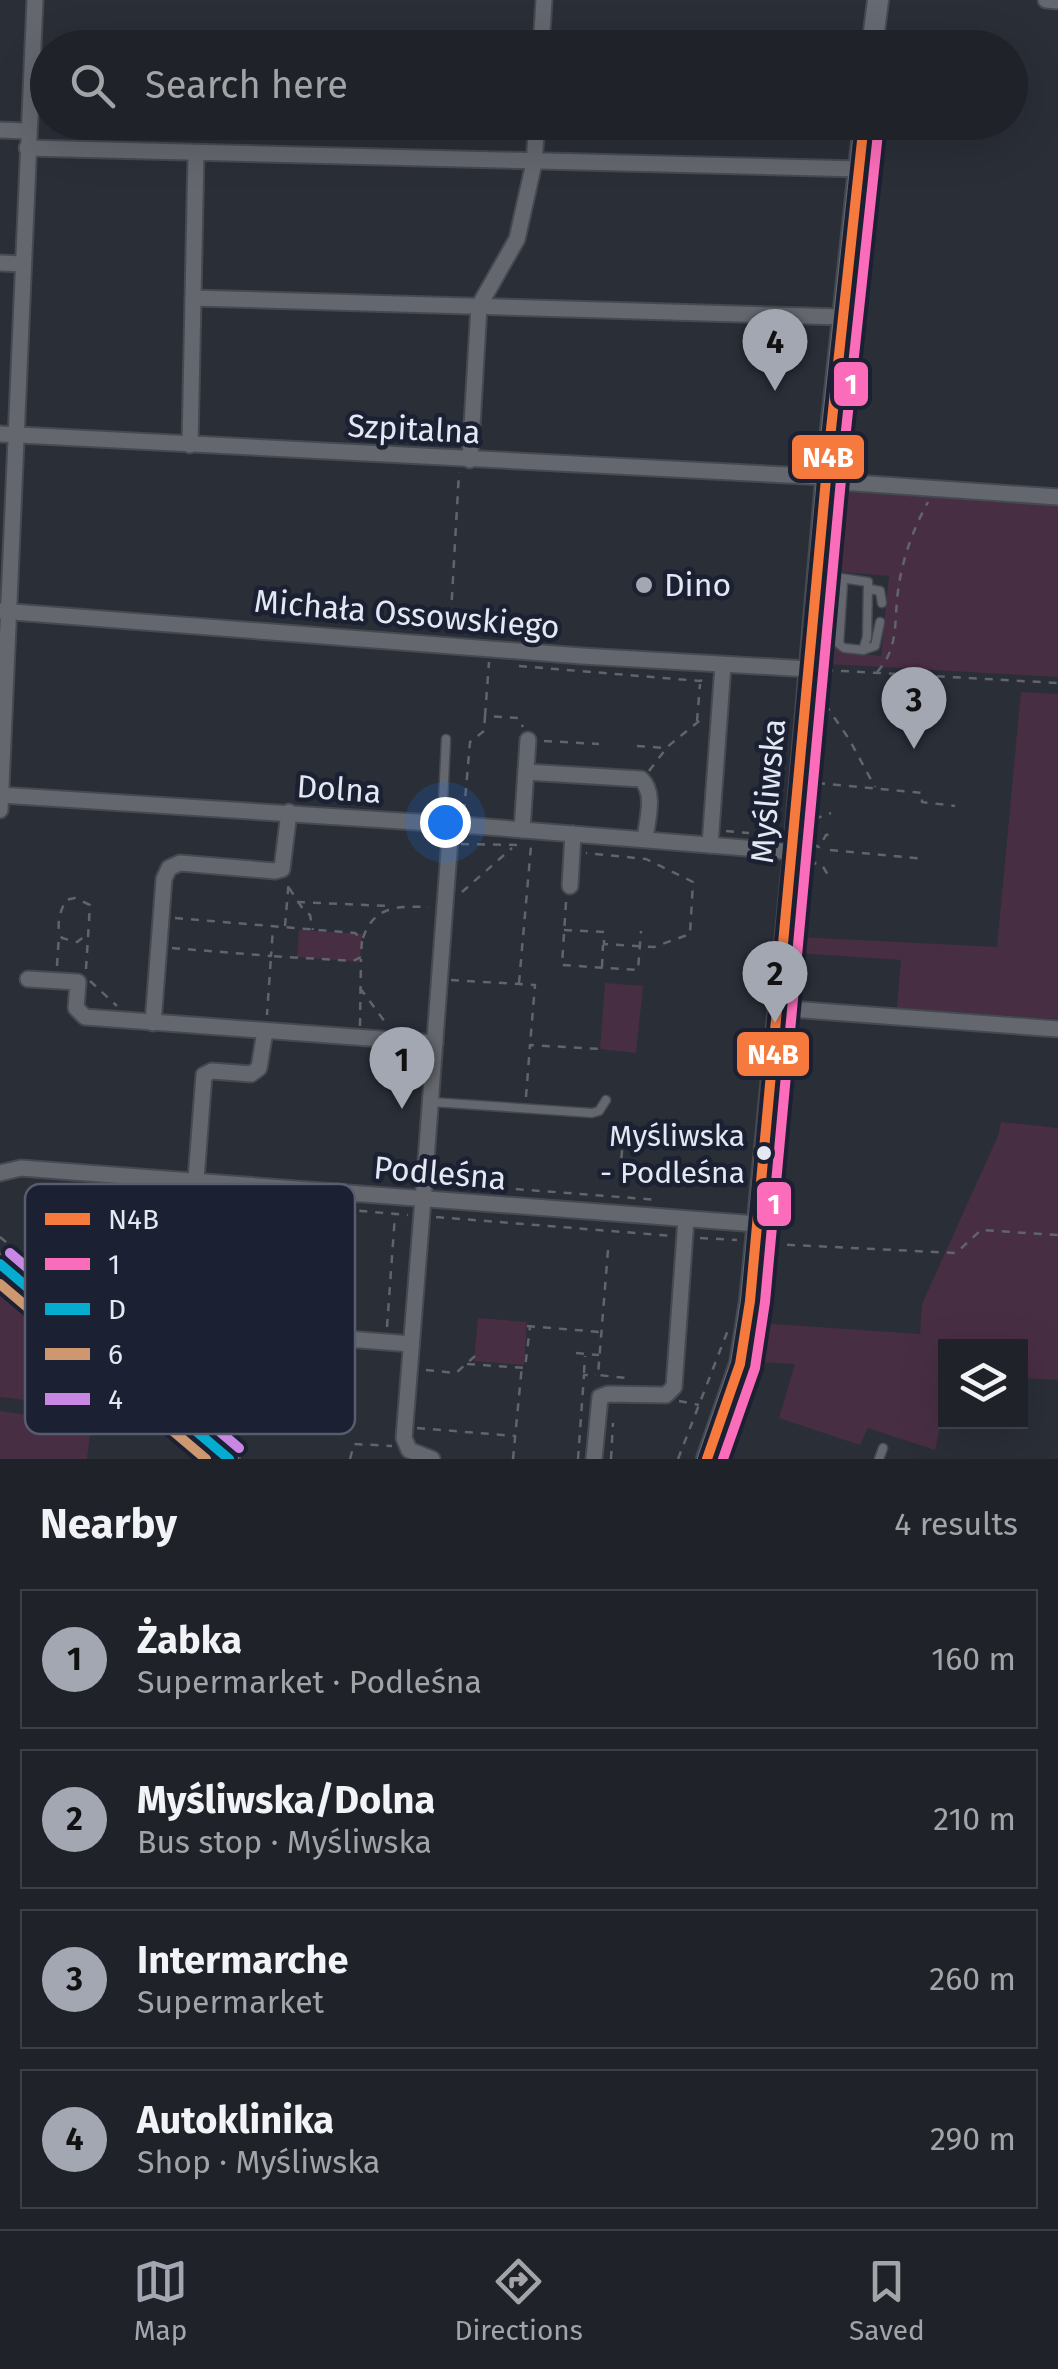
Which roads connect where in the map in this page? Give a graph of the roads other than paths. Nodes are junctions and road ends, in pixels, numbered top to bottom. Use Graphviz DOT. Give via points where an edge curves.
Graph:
graph roads {
  1 [pos="35,0"];
  2 [pos="544,0"];
  3 [pos="878,0"];
  4 [pos="1046,0"];
  5 [pos="1058,1"];
  6 [pos="33,30"];
  7 [pos="542,30"];
  8 [pos="874,30"];
  9 [pos="30,87"];
  10 [pos="0,130"];
  11 [pos="27,139"];
  12 [pos="30,139"];
  13 [pos="38,140"];
  14 [pos="536,140"];
  15 [pos="862,140"];
  16 [pos="196,154"];
  17 [pos="534,163"];
  18 [pos="860,169"];
  19 [pos="0,263"];
  20 [pos="22,264"];
  21 [pos="193,298"];
  22 [pos="478,306"];
  23 [pos="843,317"];
  24 [pos="8,434"];
  25 [pos="190,445"];
  26 [pos="465,463"];
  27 [pos="826,479"];
  28 [pos="1058,497"];
  29 [pos="828,576"];
  30 [pos="870,588"];
  31 [pos="882,602"];
  32 [pos="4,611"];
  33 [pos="880,622"];
  34 [pos="863,650"];
  35 [pos="719,669"];
  36 [pos="809,669"];
  37 [pos="446,739"];
  38 [pos="528,740"];
  39 [pos="526,772"];
  40 [pos="0,800"];
  41 [pos="289,812"];
  42 [pos="452,822"];
  43 [pos="522,830"];
  44 [pos="573,834"];
  45 [pos="713,838"];
  46 [pos="646,839"];
  47 [pos="804,854"];
  48 [pos="568,893"];
  49 [pos="28,979"];
  50 [pos="777,1008"];
  51 [pos="153,1022"];
  52 [pos="1058,1029"];
  53 [pos="265,1031"];
  54 [pos="435,1043"];
  55 [pos="606,1100"];
  56 [pos="430,1102"];
  57 [pos="0,1174"];
  58 [pos="196,1184"];
  59 [pos="355,1199"];
  60 [pos="422,1205"];
  61 [pos="686,1220"];
  62 [pos="752,1236"];
  63 [pos="0,1264"];
  64 [pos="25,1284"];
  65 [pos="355,1340"];
  66 [pos="411,1344"];
  67 [pos="210,1434"];
  68 [pos="883,1448"];
  69 [pos="230,1450"];
  70 [pos="432,1459"];
  71 [pos="594,1459"];
  72 [pos="707,1459"];
  73 [pos="879,1459"];
  1 -- 6 [label="street"];
  2 -- 7 [label="street"];
  3 -- 8 [label="street"];
  4 -- 5 [label="street"];
  9 -- 11 [label="street"];
  10 -- 11 [label="street"];
  11 -- 12 [label="street"];
  11 -- 20 [label="street"];
  13 -- 16 [label="street"];
  14 -- 17 [label="street"];
  15 -- 18 [label="street, Myśliwska"];
  16 -- 17 [label="street"];
  16 -- 21 [label="street"];
  17 -- 18 [label="street"];
  17 -- 22 [label="street" via="518,239"];
  18 -- 23 [label="street, Myśliwska"];
  19 -- 20 [label="street"];
  20 -- 24 [label="street"];
  21 -- 22 [label="street"];
  21 -- 25 [label="street"];
  22 -- 23 [label="street"];
  22 -- 26 [label="street"];
  23 -- 27 [label="street, Myśliwska"];
  24 -- 25 [label="street, Szpitalna"];
  24 -- 32 [label="street"];
  25 -- 26 [label="street, Szpitalna"];
  26 -- 27 [label="street, Szpitalna"];
  27 -- 28 [label="street, Szpitalna"];
  27 -- 29 [label="street, Myśliwska"];
  29 -- 30 [label="lane" via="862,579"];
  29 -- 34 [label="lane" via="843,582 839,644"];
  29 -- 36 [label="street, Myśliwska"];
  30 -- 31 [label="lane" via="880,591"];
  30 -- 34 [label="lane"];
  32 -- 35 [label="street, Michała Ossowskiego"];
  32 -- 40 [label="street"];
  33 -- 34 [label="lane" via="875,646"];
  35 -- 36 [label="street, Michała Ossowskiego"];
  35 -- 45 [label="street"];
  36 -- 47 [label="street, Myśliwska"];
  37 -- 42 [label="lane"];
  38 -- 39 [label="street"];
  39 -- 43 [label="street"];
  39 -- 46 [label="street" via="642,780 650,793"];
  40 -- 41 [label="street, Dolna"];
  41 -- 42 [label="street, Dolna"];
  41 -- 51 [label="street" via="282,868 169,868"];
  42 -- 43 [label="street, Dolna"];
  42 -- 54 [label="street"];
  43 -- 44 [label="street, Dolna"];
  44 -- 46 [label="street, Dolna"];
  44 -- 48 [label="street"];
  45 -- 46 [label="street, Dolna"];
  45 -- 47 [label="street, Dolna"];
  47 -- 50 [label="street, Myśliwska"];
  49 -- 51 [label="street" via="78,982 76,1008 86,1017"];
  50 -- 52 [label="street"];
  50 -- 62 [label="street, Myśliwska"];
  51 -- 53 [label="street"];
  53 -- 54 [label="street"];
  53 -- 58 [label="street" via="259,1068 251,1074 204,1075"];
  54 -- 56 [label="street"];
  55 -- 56 [label="lane" via="592,1113"];
  56 -- 60 [label="street"];
  57 -- 58 [label="street, Podleśna" via="21,1168"];
  59 -- 60 [label="street, Podleśna"];
  60 -- 61 [label="street, Podleśna"];
  60 -- 66 [label="street"];
  61 -- 62 [label="street, Podleśna"];
  61 -- 71 [label="street" via="671,1392 604,1395 598,1401"];
  62 -- 72 [label="street, Myśliwska" via="740,1364"];
  63 -- 64 [label="street"];
  65 -- 66 [label="street"];
  66 -- 70 [label="street" via="406,1447"];
  67 -- 69 [label="street"];
  68 -- 73 [label="lane"];
}
